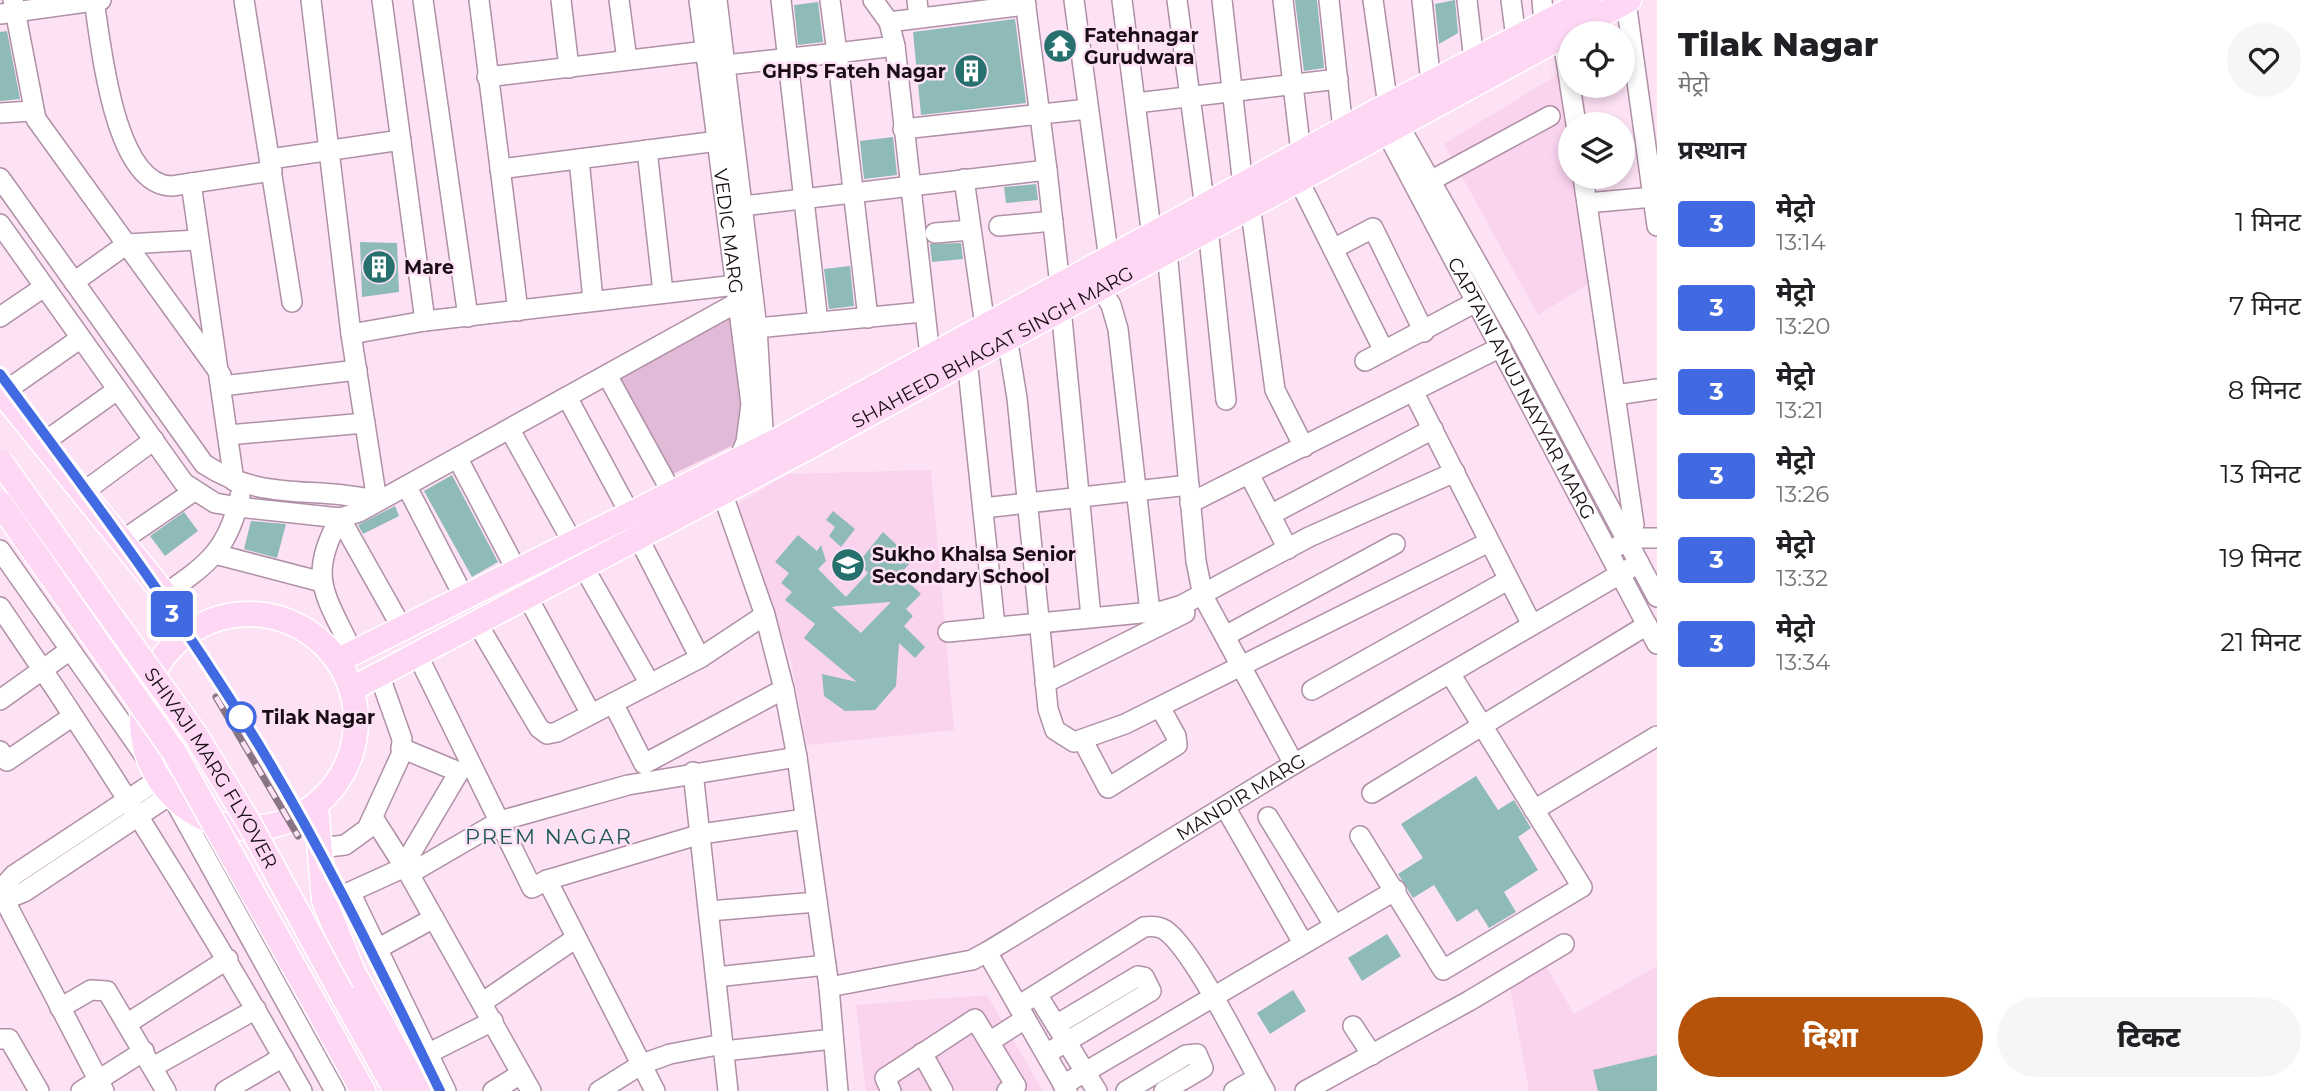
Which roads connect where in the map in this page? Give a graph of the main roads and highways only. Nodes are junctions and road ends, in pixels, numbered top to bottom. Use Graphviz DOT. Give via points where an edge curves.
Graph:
graph roads {
  1 [pos="1589,0"];
  2 [pos="1628,1"];
  3 [pos="1549,19"];
  4 [pos="1387,118"];
  5 [pos="1247,195"];
  6 [pos="1159,244"];
  7 [pos="1061,297"];
  8 [pos="7,387"];
  9 [pos="0,461"];
  10 [pos="0,502"];
  11 [pos="634,526"];
  12 [pos="192,628"];
  13 [pos="346,656"];
  14 [pos="352,689"];
  15 [pos="316,806"];
  16 [pos="363,1091"];
  17 [pos="396,1091"];
  18 [pos="419,1091"];
  1 -- 3 [label="main road, SHAHEED BHAGAT SINGH MARG"];
  2 -- 3 [label="main road, SHAHEED BHAGAT SINGH MARG"];
  3 -- 4 [label="main road, SHAHEED BHAGAT SINGH MARG"];
  3 -- 4 [label="main road, SHAHEED BHAGAT SINGH MARG" via="1431,84"];
  4 -- 5 [label="main road, SHAHEED BHAGAT SINGH MARG" via="1298,178"];
  4 -- 5 [label="main road, SHAHEED BHAGAT SINGH MARG" via="1343,130 1301,153"];
  5 -- 6 [label="main road, SHAHEED BHAGAT SINGH MARG"];
  6 -- 7 [label="main road, SHAHEED BHAGAT SINGH MARG" via="1109,260"];
  6 -- 7 [label="main road, SHAHEED BHAGAT SINGH MARG" via="1100,287"];
  7 -- 11 [label="main road, SHAHEED BHAGAT SINGH MARG" via="1007,337 722,492"];
  7 -- 11 [label="main road, SHAHEED BHAGAT SINGH MARG" via="985,326 671,493"];
  8 -- 12 [label="main road"];
  9 -- 17 [label="main road, SHIVAJI MARG FLYOVER, bridge" via="195,734"];
  10 -- 16 [label="main road, SHIVAJI MARG FLYOVER, bridge" via="174,752"];
  11 -- 13 [label="main road, SHAHEED BHAGAT SINGH MARG" via="573,543"];
  11 -- 14 [label="main road, SHAHEED BHAGAT SINGH MARG" via="583,566"];
  12 -- 13 [label="main road" via="212,618 251,612 281,617"];
  12 -- 15 [label="main road" via="176,640 152,673 144,696 141,723 163,785 197,816 236,828 271,827"];
  13 -- 14 [label="main road"];
  14 -- 15 [label="main road" via="355,740 339,781"];
  15 -- 18 [label="main road" via="324,900 354,972"];
}
